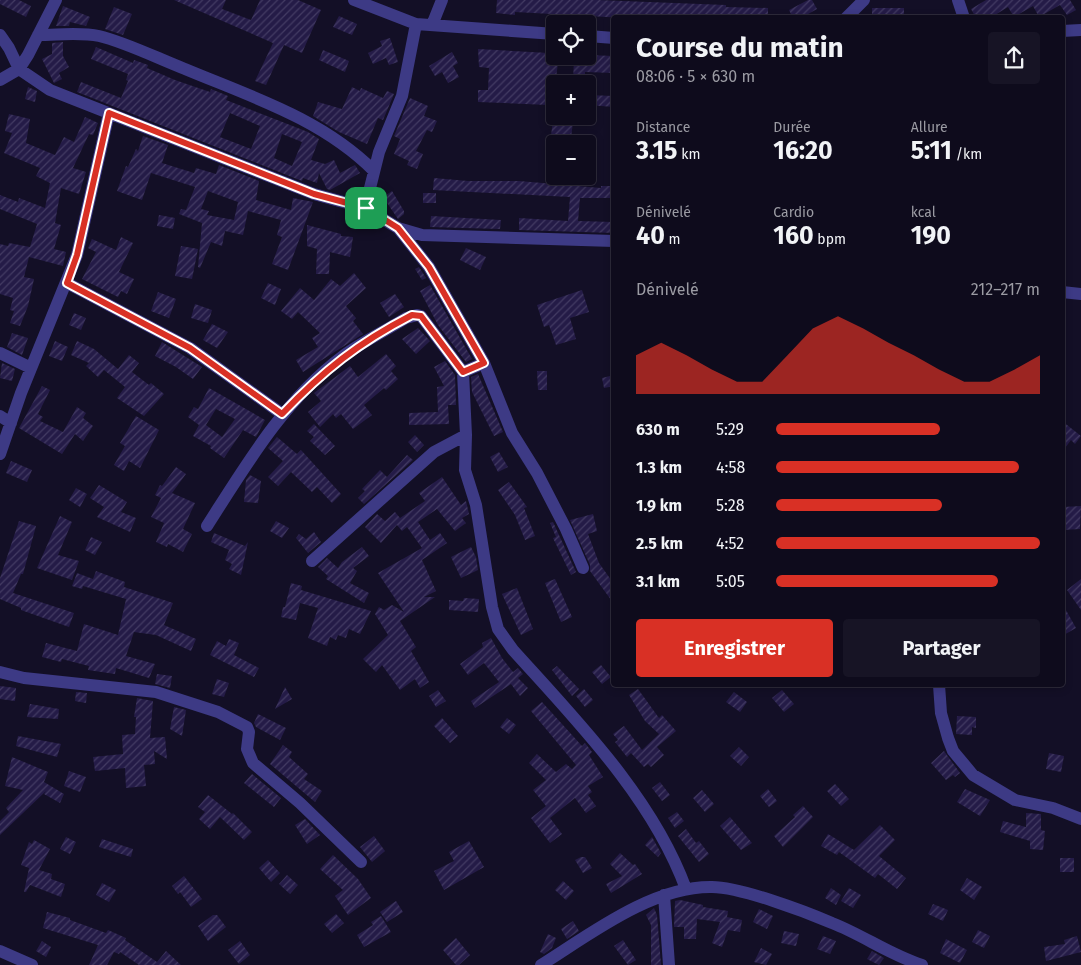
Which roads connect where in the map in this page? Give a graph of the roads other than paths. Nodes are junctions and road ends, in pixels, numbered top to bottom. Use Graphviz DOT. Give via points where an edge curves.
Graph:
graph roads {
  1 [pos="56,0"];
  2 [pos="354,0"];
  3 [pos="442,0"];
  4 [pos="864,0"];
  5 [pos="958,0"];
  6 [pos="849,15"];
  7 [pos="963,15"];
  8 [pos="416,24"];
  9 [pos="432,25"];
  10 [pos="1081,30"];
  11 [pos="1065,31"];
  12 [pos="546,33"];
  13 [pos="38,35"];
  14 [pos="0,36"];
  15 [pos="596,37"];
  16 [pos="611,38"];
  17 [pos="19,68"];
  18 [pos="0,80"];
  19 [pos="109,113"];
  20 [pos="374,171"];
  21 [pos="366,208"];
  22 [pos="398,228"];
  23 [pos="611,241"];
  24 [pos="67,283"];
  25 [pos="1065,292"];
  26 [pos="1081,294"];
  27 [pos="0,353"];
  28 [pos="484,363"];
  29 [pos="31,368"];
  30 [pos="463,372"];
  31 [pos="282,414"];
  32 [pos="5,419"];
  33 [pos="466,435"];
  34 [pos="0,454"];
  35 [pos="207,526"];
  36 [pos="312,561"];
  37 [pos="583,568"];
  38 [pos="0,672"];
  39 [pos="939,687"];
  40 [pos="1081,819"];
  41 [pos="360,862"];
  42 [pos="686,889"];
  43 [pos="664,895"];
  44 [pos="0,951"];
  45 [pos="32,965"];
  46 [pos="541,965"];
  47 [pos="669,965"];
  48 [pos="922,965"];
  1 -- 13 [label="street"];
  2 -- 8 [label="street"];
  3 -- 9 [label="street"];
  4 -- 6 [label="street"];
  5 -- 7 [label="street"];
  8 -- 9 [label="street"];
  8 -- 20 [label="street" via="402,96"];
  9 -- 12 [label="street"];
  10 -- 11 [label="street"];
  13 -- 17 [label="street"];
  13 -- 20 [label="street" via="101,36 174,65 314,125 349,147"];
  14 -- 17 [label="street"];
  15 -- 16 [label="street"];
  17 -- 18 [label="street"];
  17 -- 19 [label="street" via="50,90"];
  19 -- 21 [label="street" via="314,194"];
  19 -- 24 [label="street" via="77,255"];
  20 -- 21 [label="street"];
  21 -- 22 [label="street"];
  22 -- 23 [label="street" via="422,235"];
  22 -- 28 [label="street" via="429,267"];
  24 -- 29 [label="street"];
  24 -- 31 [label="street" via="190,348"];
  25 -- 26 [label="street"];
  27 -- 29 [label="street"];
  28 -- 30 [label="street"];
  28 -- 37 [label="street" via="512,433 537,473"];
  29 -- 32 [label="street"];
  30 -- 31 [label="street" via="421,316 412,315 344,355"];
  30 -- 33 [label="street"];
  31 -- 35 [label="street"];
  32 -- 34 [label="street"];
  33 -- 36 [label="street" via="434,452"];
  33 -- 42 [label="street" via="465,470 474,496 498,629 614,767 649,814 668,844"];
  38 -- 41 [label="street" via="24,678 156,692 218,712 247,727 247,748 253,763 300,802"];
  39 -- 40 [label="street" via="941,713 953,751 973,775 1015,800 1053,808"];
  42 -- 43 [label="street"];
  42 -- 48 [label="street" via="714,886 785,906 831,922"];
  43 -- 46 [label="street" via="630,911"];
  43 -- 47 [label="street"];
  44 -- 45 [label="street"];
}
